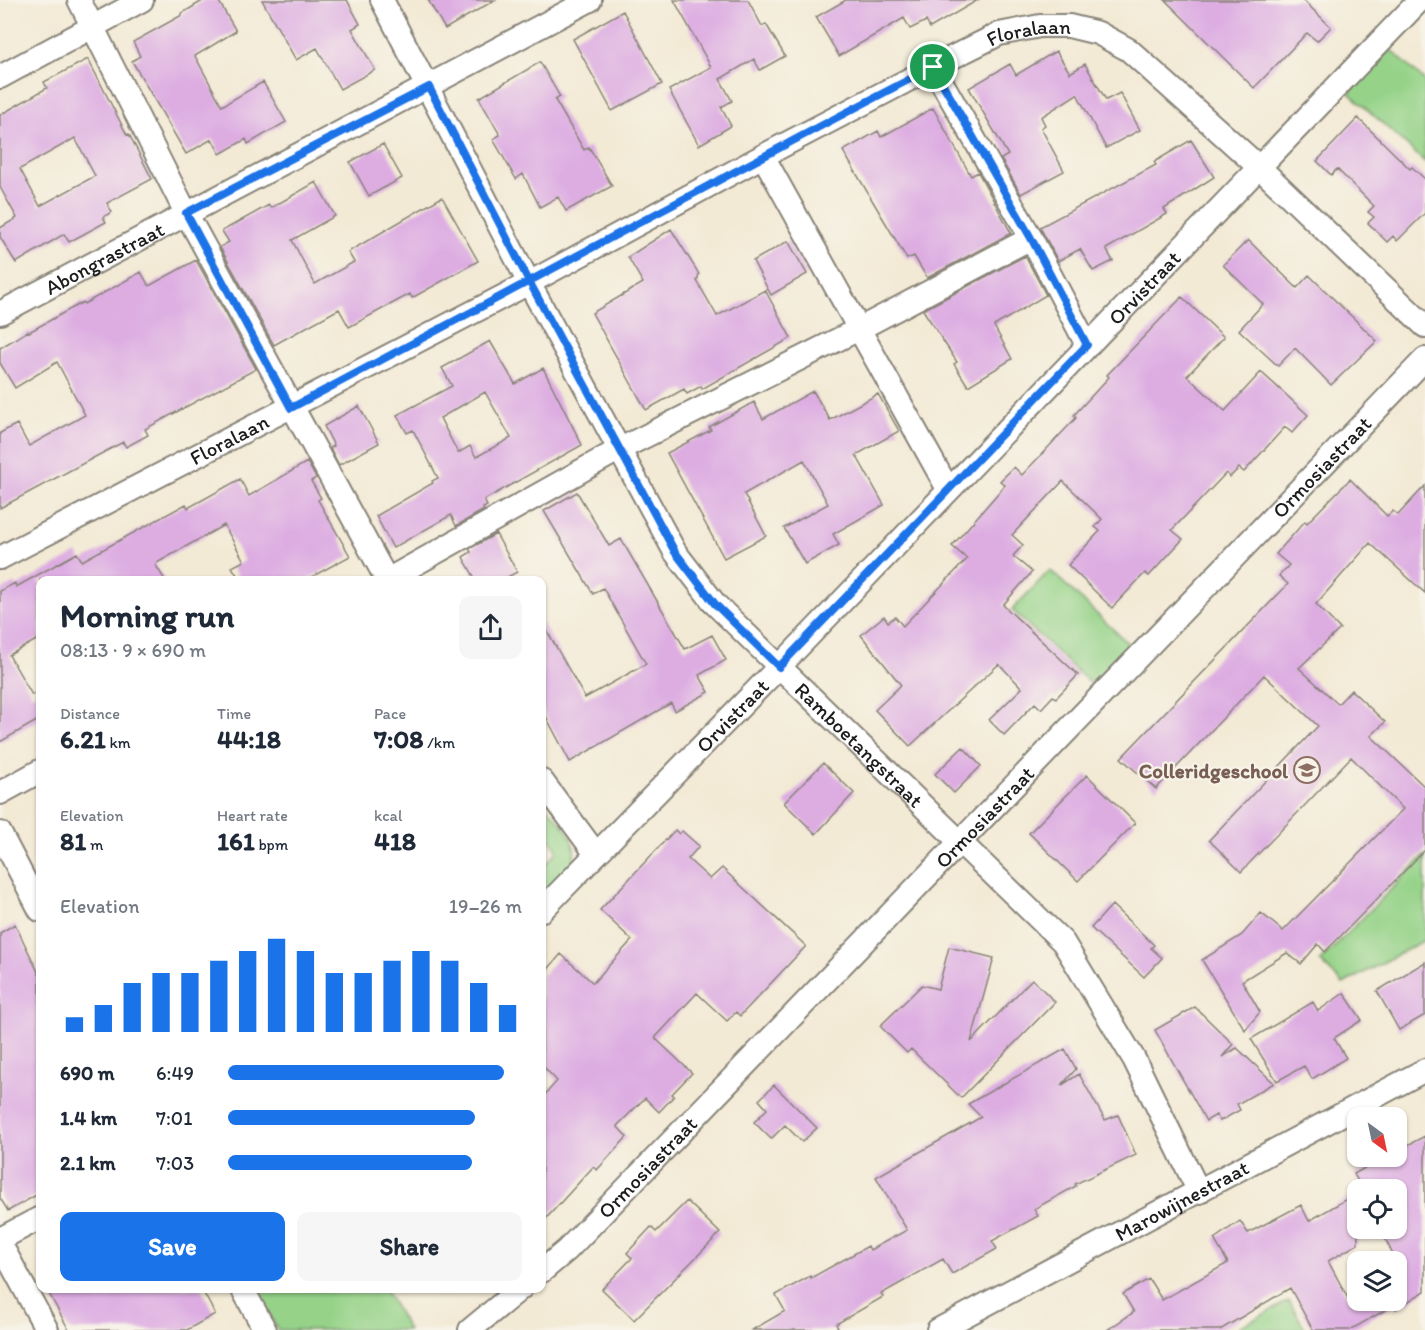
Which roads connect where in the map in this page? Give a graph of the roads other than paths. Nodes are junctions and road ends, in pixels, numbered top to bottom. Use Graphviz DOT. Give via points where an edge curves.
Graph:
graph roads {
  1 [pos="79,0"];
  2 [pos="142,0"];
  3 [pos="382,0"];
  4 [pos="590,0"];
  5 [pos="1406,5"];
  6 [pos="93,26"];
  7 [pos="933,67"];
  8 [pos="0,77"];
  9 [pos="429,87"];
  10 [pos="763,156"];
  11 [pos="1260,168"];
  12 [pos="186,213"];
  13 [pos="1031,238"];
  14 [pos="530,283"];
  15 [pos="0,313"];
  16 [pos="1425,326"];
  17 [pos="859,329"];
  18 [pos="1087,345"];
  19 [pos="1425,359"];
  20 [pos="291,408"];
  21 [pos="620,449"];
  22 [pos="948,489"];
  23 [pos="0,558"];
  24 [pos="385,576"];
  25 [pos="394,576"];
  26 [pos="779,667"];
  27 [pos="36,773"];
  28 [pos="546,786"];
  29 [pos="0,793"];
  30 [pos="0,833"];
  31 [pos="962,843"];
  32 [pos="596,854"];
  33 [pos="36,902"];
  34 [pos="546,906"];
  35 [pos="1425,1070"];
  36 [pos="1198,1192"];
  37 [pos="36,1220"];
  38 [pos="0,1241"];
  39 [pos="546,1268"];
  40 [pos="245,1293"];
  41 [pos="514,1293"];
  42 [pos="47,1330"];
  43 [pos="265,1330"];
  44 [pos="470,1330"];
  45 [pos="938,1330"];
  1 -- 6 [label="street"];
  2 -- 6 [label="street"];
  3 -- 9 [label="street, Ramboetangstraat"];
  4 -- 9 [label="street, Abongrastraat"];
  5 -- 11 [label="street, Orvistraat"];
  6 -- 8 [label="street"];
  6 -- 12 [label="street"];
  7 -- 10 [label="street, Floralaan"];
  7 -- 11 [label="street, Floralaan" via="999,34 1040,26 1069,26 1098,33 1129,50"];
  7 -- 13 [label="street"];
  9 -- 12 [label="street, Abongrastraat"];
  9 -- 14 [label="street, Ramboetangstraat"];
  10 -- 14 [label="street, Floralaan"];
  10 -- 17 [label="street"];
  11 -- 16 [label="street, Floralaan"];
  11 -- 18 [label="street, Orvistraat"];
  12 -- 15 [label="street, Abongrastraat"];
  12 -- 20 [label="street"];
  13 -- 17 [label="street"];
  13 -- 18 [label="street"];
  14 -- 20 [label="street, Floralaan"];
  14 -- 21 [label="street, Ramboetangstraat"];
  17 -- 21 [label="street"];
  17 -- 22 [label="street"];
  18 -- 22 [label="street, Orvistraat"];
  19 -- 31 [label="street, Ormosiastraat"];
  20 -- 23 [label="street, Floralaan"];
  20 -- 24 [label="street"];
  21 -- 25 [label="street"];
  21 -- 26 [label="street, Ramboetangstraat" via="675,552 715,604"];
  22 -- 26 [label="street, Orvistraat"];
  26 -- 31 [label="street, Ramboetangstraat"];
  26 -- 32 [label="street, Orvistraat"];
  27 -- 29 [label="street"];
  28 -- 32 [label="street"];
  30 -- 33 [label="street"];
  31 -- 36 [label="street, Ramboetangstraat" via="1063,942 1134,1059"];
  31 -- 39 [label="street, Ormosiastraat"];
  32 -- 34 [label="street, Orvistraat"];
  35 -- 36 [label="street, Marowijnestraat"];
  36 -- 45 [label="street, Marowijnestraat"];
  37 -- 38 [label="street"];
  38 -- 42 [label="street"];
  40 -- 43 [label="street"];
  41 -- 44 [label="street"];
}
